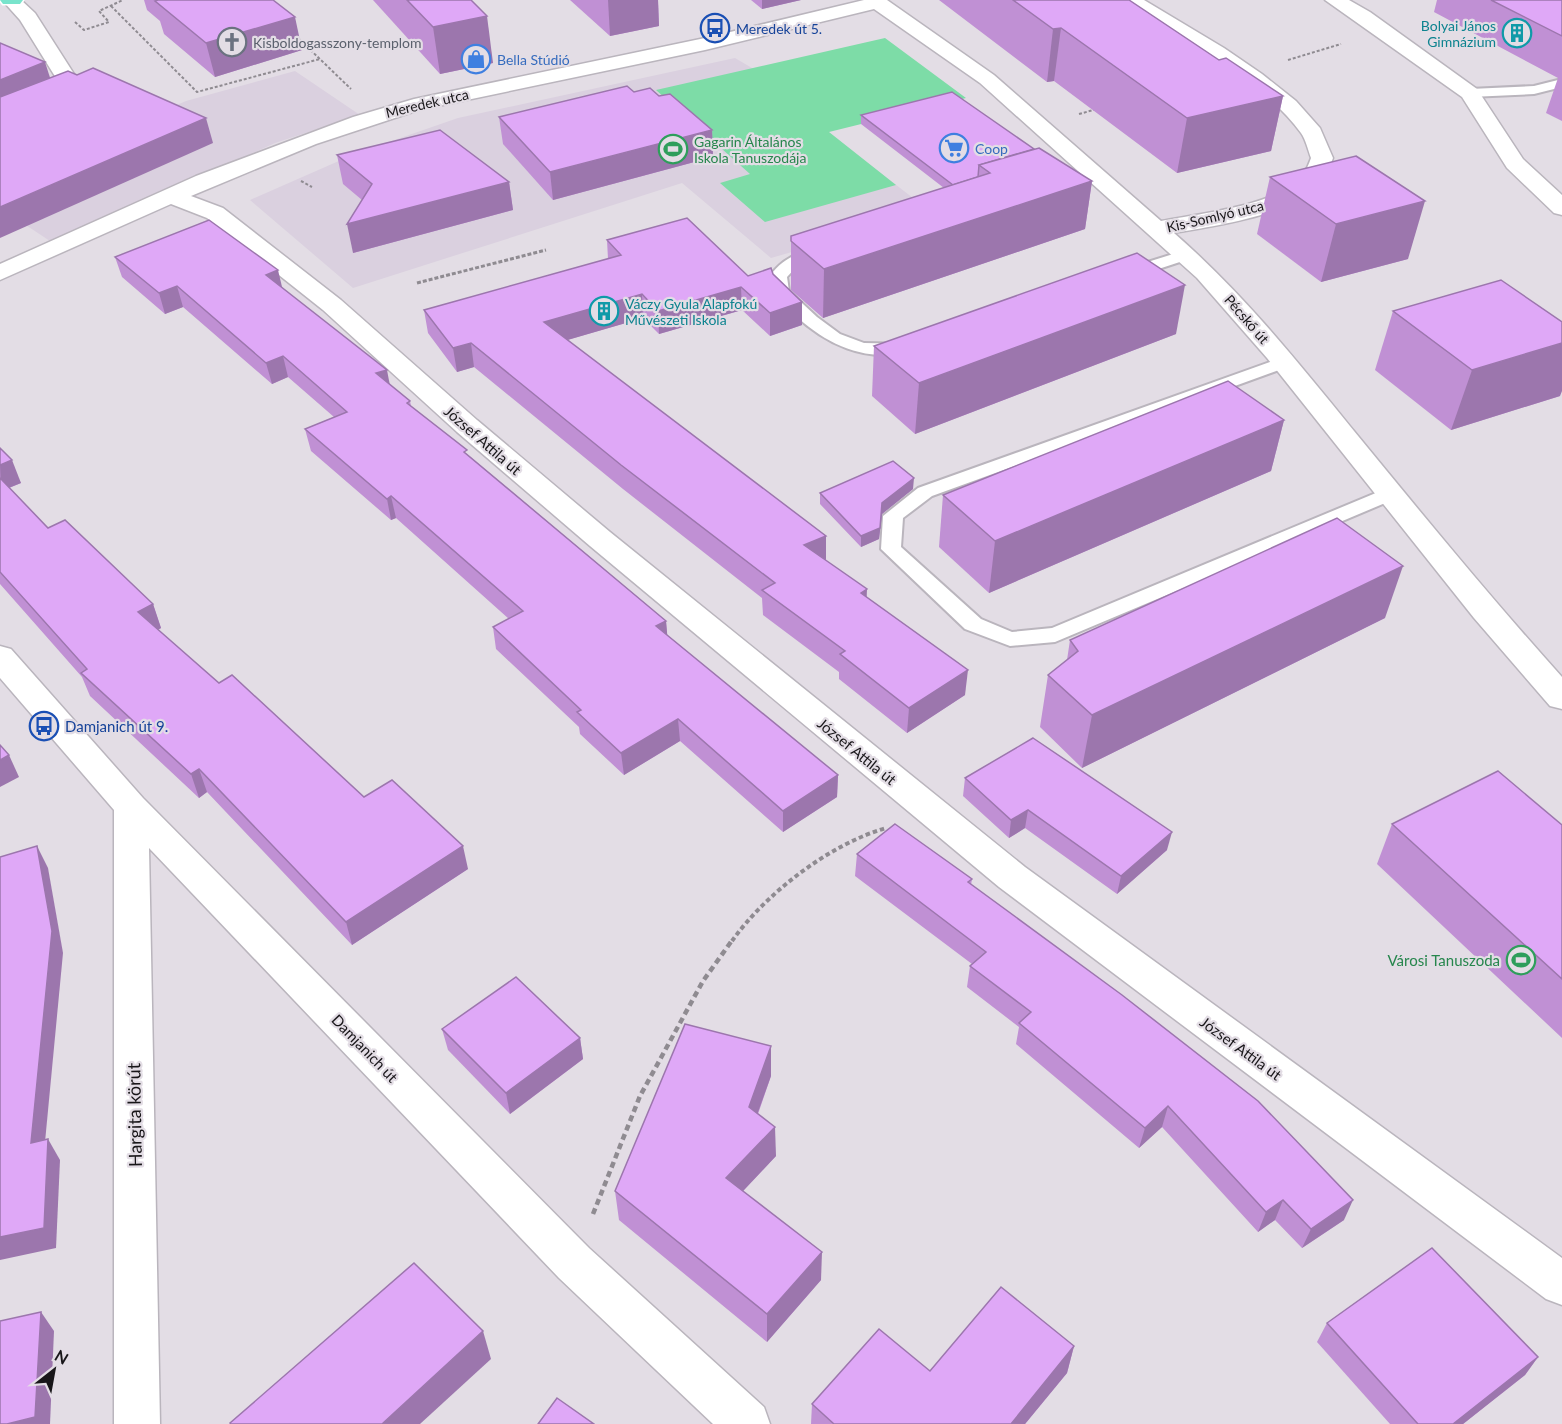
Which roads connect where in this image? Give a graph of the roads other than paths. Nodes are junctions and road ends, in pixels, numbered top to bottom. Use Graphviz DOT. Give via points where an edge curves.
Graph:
graph roads {
  1 [pos="11,0"];
  2 [pos="1130,0"];
  3 [pos="1335,0"];
  4 [pos="875,1"];
  5 [pos="1562,83"];
  6 [pos="1470,93"];
  7 [pos="0,119"];
  8 [pos="171,196"];
  9 [pos="1562,208"];
  10 [pos="1156,229"];
  11 [pos="828,250"];
  12 [pos="1186,255"];
  13 [pos="0,273"];
  14 [pos="1109,280"];
  15 [pos="920,342"];
  16 [pos="1284,363"];
  17 [pos="1390,494"];
  18 [pos="0,657"];
  19 [pos="1562,698"];
  20 [pos="131,807"];
  21 [pos="1562,1284"];
  22 [pos="137,1424"];
  23 [pos="747,1424"];
  1 -- 7 [label="street" via="28,17 73,88"];
  2 -- 10 [label="street, Kis-Somlyó utca" via="1207,45 1281,98 1316,137 1322,154 1321,170 1314,179 1266,205"];
  3 -- 6 [label="street"];
  4 -- 8 [label="street, Meredek utca" via="705,44 414,105 257,158"];
  4 -- 10 [label="street, Pécskő út" via="987,79 1078,174"];
  5 -- 6 [label="lane" via="1534,90"];
  6 -- 9 [label="street" via="1515,163"];
  8 -- 13 [label="street, Meredek utca"];
  8 -- 21 [label="street, József Attila út" via="215,213 332,305 600,539 1012,877"];
  10 -- 12 [label="street, Pécskő út"];
  11 -- 15 [label="lane" via="794,260 778,276 781,292 834,338 862,348 898,350"];
  12 -- 14 [label="lane"];
  12 -- 16 [label="street, Pécskő út" via="1231,300"];
  16 -- 17 [label="street, Pécskő út"];
  16 -- 17 [label="lane" via="925,492 893,516 891,549 973,624 1010,639 1055,635"];
  17 -- 19 [label="street, Pécskő út"];
  18 -- 20 [label="street, Damjanich út"];
  20 -- 22 [label="street, Hargita körút"];
  20 -- 23 [label="street, Damjanich út" via="574,1263"];
}
